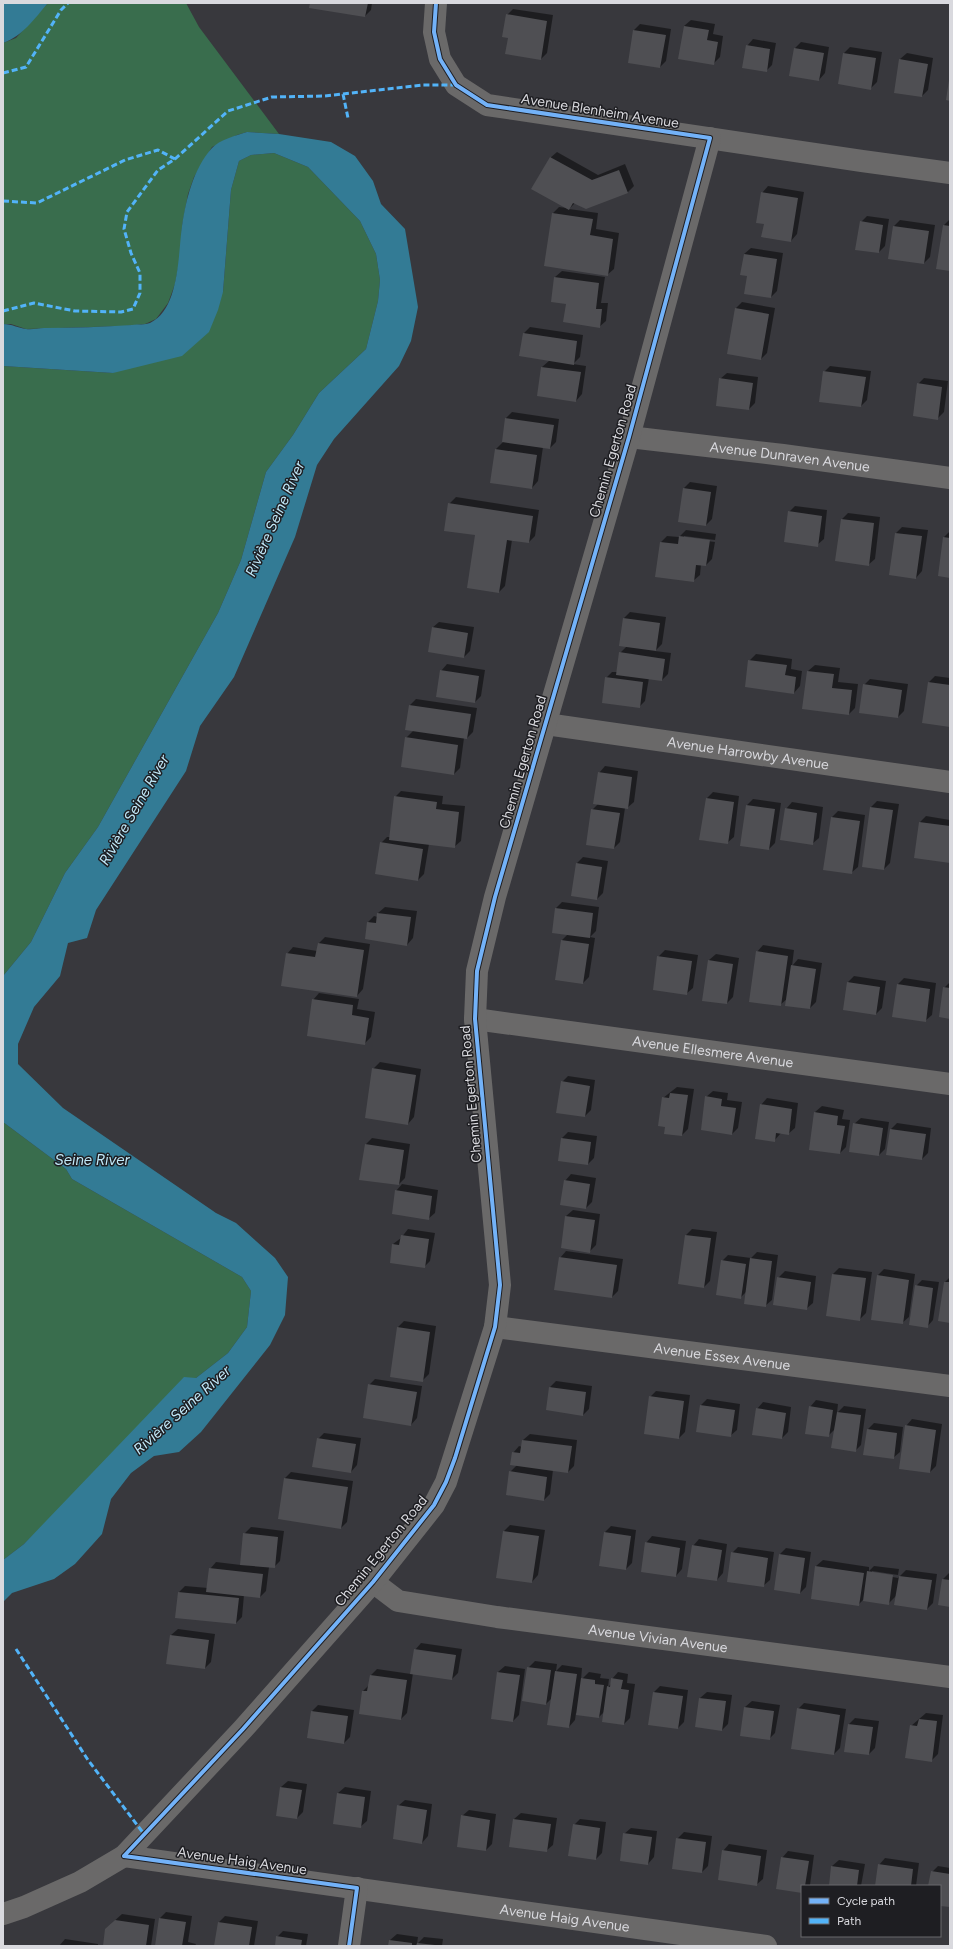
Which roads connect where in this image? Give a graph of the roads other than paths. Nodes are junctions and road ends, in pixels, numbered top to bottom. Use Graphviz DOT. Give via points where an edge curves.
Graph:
graph roads {
  1 [pos="436,3"];
  2 [pos="710,138"];
  3 [pos="950,173"];
  4 [pos="629,437"];
  5 [pos="950,478"];
  6 [pos="546,724"];
  7 [pos="950,782"];
  8 [pos="475,1019"];
  9 [pos="950,1084"];
  10 [pos="495,1326"];
  11 [pos="950,1386"];
  12 [pos="373,1582"];
  13 [pos="950,1677"];
  14 [pos="124,1856"];
  15 [pos="357,1888"];
  16 [pos="3,1914"];
  17 [pos="349,1946"];
  18 [pos="766,1946"];
  1 -- 2 [label="street, Avenue Blenheim Avenue" via="434,32 440,59 456,85 487,105"];
  2 -- 3 [label="street, Avenue Blenheim Avenue"];
  2 -- 4 [label="street, Chemin Egerton Road"];
  4 -- 5 [label="street, Avenue Dunraven Avenue"];
  4 -- 6 [label="street, Chemin Egerton Road"];
  6 -- 7 [label="street, Avenue Harrowby Avenue"];
  6 -- 8 [label="street, Chemin Egerton Road" via="476,971"];
  8 -- 9 [label="street, Avenue Ellesmere Avenue"];
  8 -- 10 [label="street, Chemin Egerton Road" via="500,1285"];
  10 -- 11 [label="street, Avenue Essex Avenue"];
  10 -- 12 [label="street, Chemin Egerton Road" via="446,1482 434,1505"];
  12 -- 13 [label="street, Avenue Vivian Avenue" via="398,1600 405,1602 497,1617"];
  12 -- 14 [label="street, Chemin Egerton Road"];
  14 -- 15 [label="street, Avenue Haig Avenue"];
  14 -- 16 [label="street, Chemin Egerton Road" via="80,1882"];
  15 -- 17 [label="street"];
  15 -- 18 [label="street, Avenue Haig Avenue"];
}
